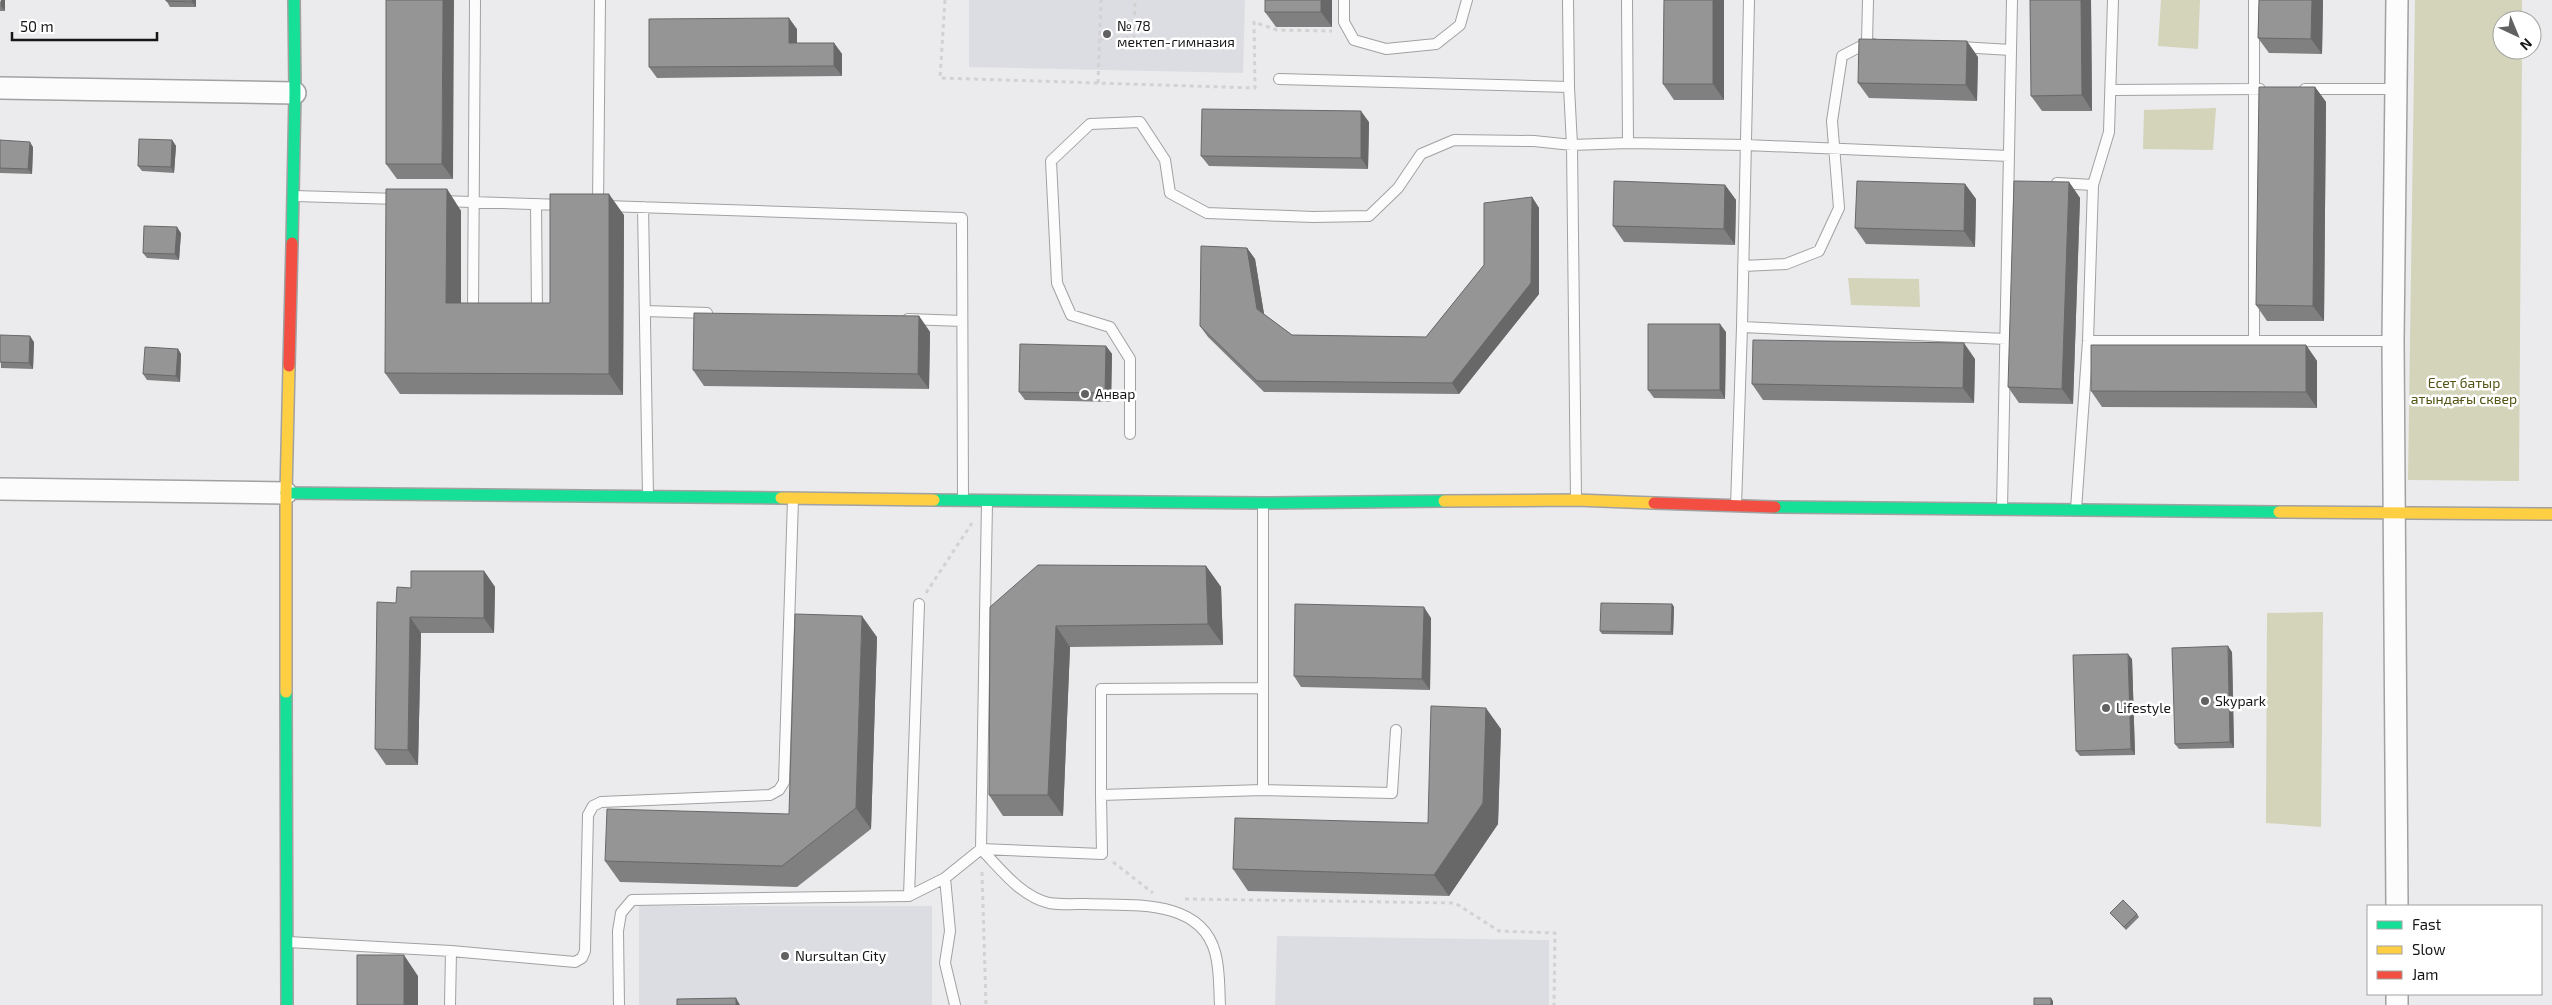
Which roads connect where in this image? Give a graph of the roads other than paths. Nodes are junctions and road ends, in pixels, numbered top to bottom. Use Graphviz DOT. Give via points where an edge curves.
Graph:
graph roads {
  1 [pos="294,0"];
  2 [pos="475,0"];
  3 [pos="600,0"];
  4 [pos="1344,0"];
  5 [pos="1467,0"];
  6 [pos="1568,0"];
  7 [pos="1627,0"];
  8 [pos="1749,0"];
  9 [pos="1868,0"];
  10 [pos="2012,0"];
  11 [pos="2113,0"];
  12 [pos="2254,0"];
  13 [pos="2397,0"];
  14 [pos="1868,44"];
  15 [pos="1887,44"];
  16 [pos="1954,47"];
  17 [pos="2011,50"];
  18 [pos="1279,79"];
  19 [pos="1569,87"];
  20 [pos="0,88"];
  21 [pos="2254,89"];
  22 [pos="2272,89"];
  23 [pos="2290,89"];
  24 [pos="2396,89"];
  25 [pos="2111,90"];
  26 [pos="295,93"];
  27 [pos="1628,142"];
  28 [pos="1572,145"];
  29 [pos="1746,145"];
  30 [pos="1834,148"];
  31 [pos="2009,156"];
  32 [pos="2046,182"];
  33 [pos="2093,185"];
  34 [pos="293,196"];
  35 [pos="408,200"];
  36 [pos="426,200"];
  37 [pos="473,202"];
  38 [pos="536,204"];
  39 [pos="571,205"];
  40 [pos="643,207"];
  41 [pos="1743,266"];
  42 [pos="491,309"];
  43 [pos="518,309"];
  44 [pos="645,311"];
  45 [pos="714,313"];
  46 [pos="893,318"];
  47 [pos="962,320"];
  48 [pos="1742,327"];
  49 [pos="2006,339"];
  50 [pos="2088,341"];
  51 [pos="2254,341"];
  52 [pos="2394,341"];
  53 [pos="1130,434"];
  54 [pos="0,489"];
  55 [pos="286,493"];
  56 [pos="648,496"];
  57 [pos="793,498"];
  58 [pos="963,500"];
  59 [pos="987,500"];
  60 [pos="1576,500"];
  61 [pos="1263,503"];
  62 [pos="1736,507"];
  63 [pos="2002,510"];
  64 [pos="2076,510"];
  65 [pos="2396,514"];
  66 [pos="2552,514"];
  67 [pos="919,604"];
  68 [pos="1261,688"];
  69 [pos="1396,730"];
  70 [pos="1263,790"];
  71 [pos="1101,795"];
  72 [pos="981,848"];
  73 [pos="945,878"];
  74 [pos="909,896"];
  75 [pos="2396,905"];
  76 [pos="287,942"];
  77 [pos="451,951"];
  78 [pos="287,1005"];
  79 [pos="450,1005"];
  80 [pos="619,1005"];
  81 [pos="955,1005"];
  82 [pos="1220,1005"];
  1 -- 26 [label="street"];
  2 -- 37 [label="lane"];
  3 -- 40 [label="lane" via="593,206"];
  4 -- 5 [label="lane" via="1344,22 1354,40 1386,49 1436,44 1460,25"];
  6 -- 19 [label="lane"];
  7 -- 27 [label="lane"];
  8 -- 29 [label="lane"];
  9 -- 14 [label="lane"];
  10 -- 17 [label="lane"];
  11 -- 25 [label="lane"];
  12 -- 21 [label="lane"];
  13 -- 24 [label="street"];
  14 -- 15 [label="lane"];
  14 -- 30 [label="lane" via="1842,56 1832,120"];
  16 -- 17 [label="lane"];
  17 -- 31 [label="lane"];
  18 -- 19 [label="lane"];
  19 -- 28 [label="lane"];
  20 -- 26 [label="street"];
  21 -- 22 [label="lane"];
  21 -- 25 [label="lane"];
  21 -- 51 [label="lane"];
  23 -- 24 [label="lane"];
  24 -- 52 [label="street"];
  25 -- 33 [label="lane" via="2109,132"];
  26 -- 34 [label="street"];
  27 -- 28 [label="lane"];
  27 -- 29 [label="lane"];
  28 -- 53 [label="lane" via="1534,140 1454,140 1421,154 1398,188 1369,216 1216,214 1207,213 1170,193 1165,160 1140,122 1090,124 1051,161 1057,283 1071,315 1110,326 1130,359"];
  28 -- 60 [label="lane"];
  29 -- 30 [label="lane"];
  29 -- 41 [label="lane"];
  30 -- 31 [label="lane"];
  30 -- 41 [label="lane" via="1839,208 1819,250 1786,264"];
  31 -- 49 [label="lane" via="2013,181"];
  32 -- 33 [label="lane"];
  33 -- 50 [label="lane"];
  34 -- 35 [label="lane"];
  34 -- 55 [label="street"];
  36 -- 37 [label="lane"];
  37 -- 38 [label="lane"];
  37 -- 42 [label="lane" via="473,309"];
  38 -- 39 [label="lane"];
  38 -- 43 [label="lane" via="537,310"];
  40 -- 44 [label="lane"];
  40 -- 47 [label="lane" via="962,218"];
  41 -- 48 [label="lane"];
  44 -- 45 [label="lane"];
  44 -- 56 [label="lane"];
  46 -- 47 [label="lane"];
  47 -- 58 [label="lane"];
  48 -- 49 [label="lane"];
  48 -- 62 [label="lane"];
  49 -- 63 [label="lane"];
  50 -- 51 [label="lane"];
  50 -- 64 [label="lane"];
  51 -- 52 [label="lane"];
  52 -- 65 [label="street"];
  54 -- 55 [label="street"];
  55 -- 56 [label="street"];
  55 -- 76 [label="street"];
  56 -- 57 [label="street"];
  57 -- 58 [label="street"];
  57 -- 77 [label="lane" via="784,782 779,790 770,794 601,802 593,806 588,815 586,951 582,958 575,962"];
  58 -- 59 [label="street"];
  59 -- 61 [label="street"];
  59 -- 72 [label="lane"];
  60 -- 61 [label="street"];
  60 -- 62 [label="street"];
  61 -- 68 [label="lane"];
  62 -- 63 [label="street"];
  63 -- 64 [label="street"];
  64 -- 65 [label="street"];
  65 -- 66 [label="street"];
  65 -- 75 [label="street"];
  67 -- 74 [label="lane"];
  68 -- 70 [label="lane"];
  68 -- 71 [label="lane" via="1101,689"];
  69 -- 70 [label="lane" via="1392,793"];
  70 -- 71 [label="lane"];
  71 -- 72 [label="lane" via="1102,854"];
  72 -- 73 [label="lane"];
  72 -- 82 [label="lane" via="1018,887 1048,903 1143,907 1178,912 1195,920 1208,936 1215,952"];
  73 -- 74 [label="lane"];
  73 -- 81 [label="lane" via="950,931 945,963"];
  74 -- 80 [label="lane" via="632,900 621,913 618,931"];
  76 -- 77 [label="lane"];
  76 -- 78 [label="street"];
  77 -- 79 [label="lane"];
}
